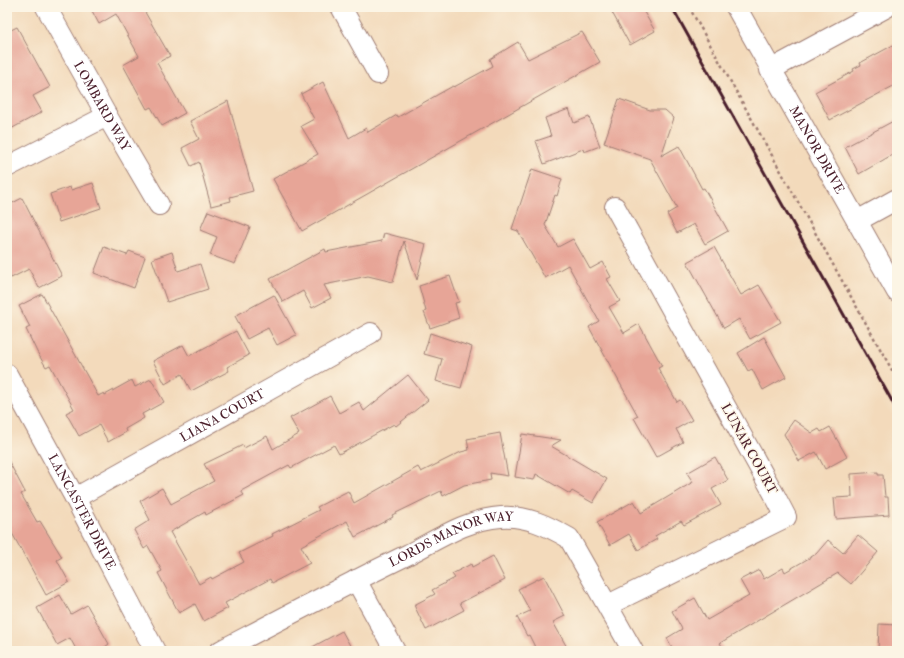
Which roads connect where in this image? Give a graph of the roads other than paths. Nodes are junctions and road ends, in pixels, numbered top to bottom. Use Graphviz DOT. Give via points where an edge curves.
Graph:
graph roads {
  1 [pos="46,7"];
  2 [pos="341,7"];
  3 [pos="736,7"];
  4 [pos="887,7"];
  5 [pos="770,70"];
  6 [pos="378,74"];
  7 [pos="107,116"];
  8 [pos="7,167"];
  9 [pos="897,199"];
  10 [pos="159,205"];
  11 [pos="615,207"];
  12 [pos="857,221"];
  13 [pos="897,292"];
  14 [pos="371,333"];
  15 [pos="7,374"];
  16 [pos="75,498"];
  17 [pos="356,580"];
  18 [pos="608,605"];
  19 [pos="155,651"];
  20 [pos="220,651"];
  21 [pos="395,651"];
  22 [pos="633,651"];
  1 -- 7 [label="street, LOMBARD WAY"];
  2 -- 6 [label="street"];
  3 -- 5 [label="street, MANOR DRIVE"];
  4 -- 5 [label="street"];
  5 -- 12 [label="street, MANOR DRIVE"];
  7 -- 8 [label="street"];
  7 -- 10 [label="street, LOMBARD WAY"];
  9 -- 12 [label="street"];
  11 -- 18 [label="street, LUNAR COURT" via="786,517"];
  12 -- 13 [label="street, MANOR DRIVE"];
  14 -- 16 [label="street, LIANA COURT"];
  15 -- 16 [label="street, LANCASTER DRIVE"];
  16 -- 19 [label="street, LANCASTER DRIVE"];
  17 -- 18 [label="street, LORDS MANOR WAY" via="472,522 501,516 529,519 550,527 568,538"];
  17 -- 20 [label="street, LORDS MANOR WAY"];
  17 -- 21 [label="street"];
  18 -- 22 [label="street, LORDS MANOR WAY"];
}
